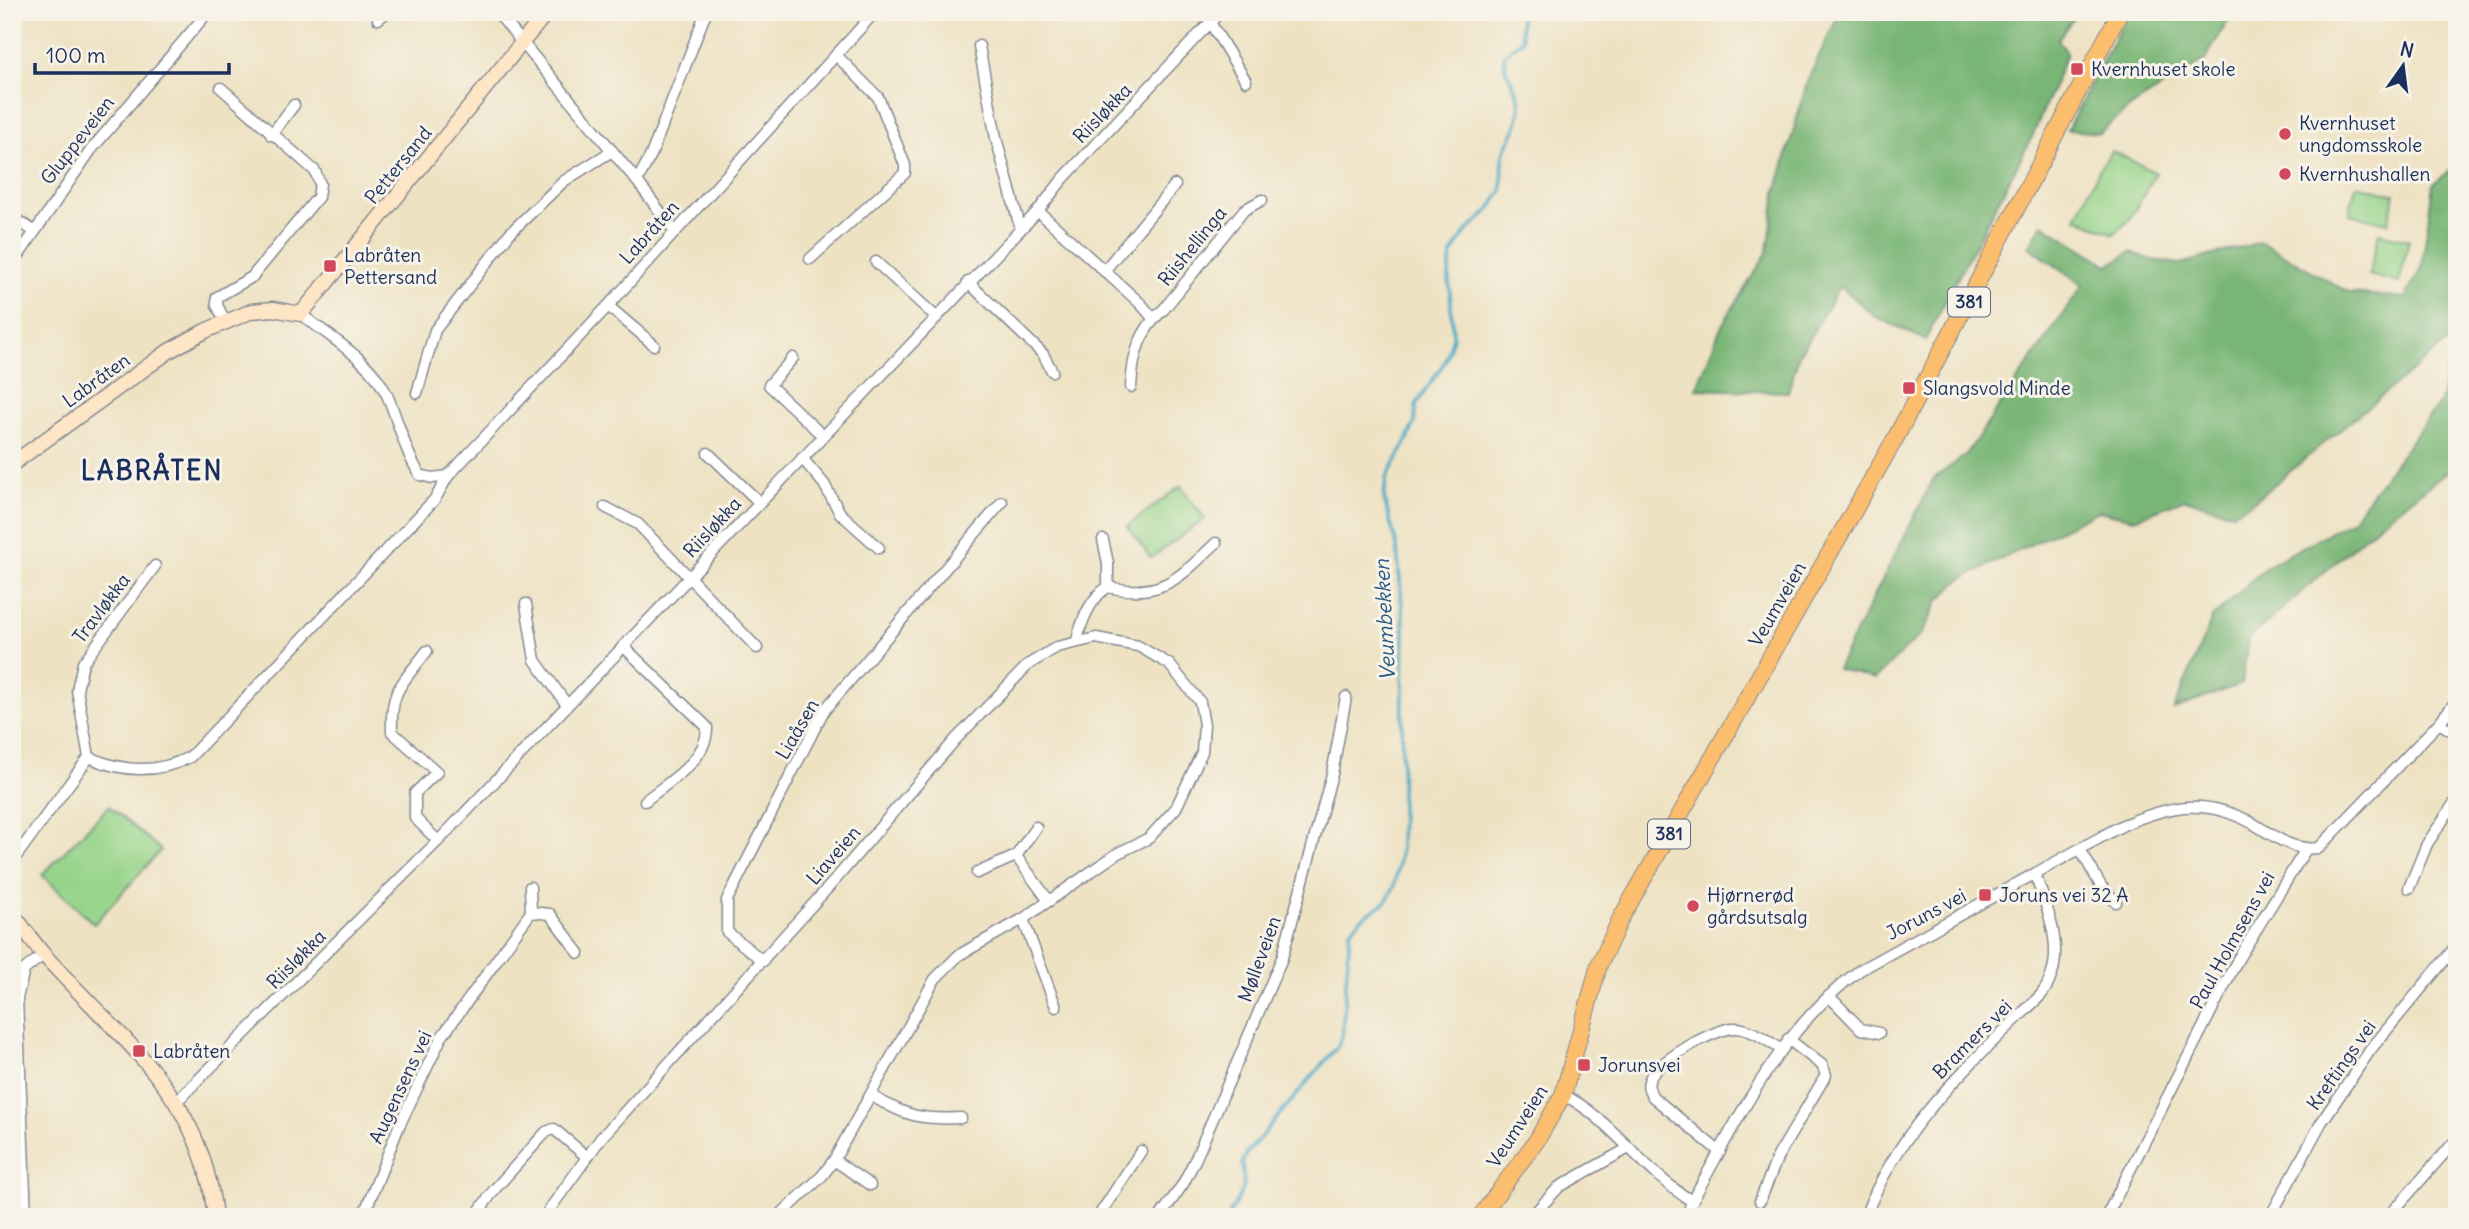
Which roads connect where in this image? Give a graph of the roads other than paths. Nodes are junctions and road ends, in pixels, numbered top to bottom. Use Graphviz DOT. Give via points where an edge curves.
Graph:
graph roads {
  1 [pos="208,12"];
  2 [pos="497,12"];
  3 [pos="547,12"];
  4 [pos="706,12"];
  5 [pos="875,12"];
  6 [pos="1220,12"];
  7 [pos="2119,12"];
  8 [pos="1211,24"];
  9 [pos="524,41"];
  10 [pos="979,46"];
  11 [pos="836,55"];
  12 [pos="1246,81"];
  13 [pos="221,88"];
  14 [pos="294,105"];
  15 [pos="271,135"];
  16 [pos="612,151"];
  17 [pos="637,181"];
  18 [pos="1175,185"];
  19 [pos="1262,200"];
  20 [pos="1038,211"];
  21 [pos="12,217"];
  22 [pos="1020,227"];
  23 [pos="34,231"];
  24 [pos="675,232"];
  25 [pos="810,259"];
  26 [pos="876,262"];
  27 [pos="12,265"];
  28 [pos="1104,271"];
  29 [pos="968,282"];
  30 [pos="608,306"];
  31 [pos="301,313"];
  32 [pos="936,317"];
  33 [pos="1152,317"];
  34 [pos="225,321"];
  35 [pos="654,345"];
  36 [pos="793,358"];
  37 [pos="1052,371"];
  38 [pos="1131,387"];
  39 [pos="417,393"];
  40 [pos="823,436"];
  41 [pos="708,453"];
  42 [pos="802,458"];
  43 [pos="12,464"];
  44 [pos="448,476"];
  45 [pos="1002,502"];
  46 [pos="760,503"];
  47 [pos="605,507"];
  48 [pos="1103,540"];
  49 [pos="1216,543"];
  50 [pos="879,548"];
  51 [pos="155,566"];
  52 [pos="690,576"];
  53 [pos="1108,587"];
  54 [pos="526,604"];
  55 [pos="1077,640"];
  56 [pos="623,646"];
  57 [pos="757,648"];
  58 [pos="427,651"];
  59 [pos="1346,697"];
  60 [pos="2457,700"];
  61 [pos="567,705"];
  62 [pos="2440,723"];
  63 [pos="2457,734"];
  64 [pos="89,757"];
  65 [pos="2457,799"];
  66 [pos="645,801"];
  67 [pos="1036,827"];
  68 [pos="438,841"];
  69 [pos="2080,849"];
  70 [pos="2306,849"];
  71 [pos="1016,856"];
  72 [pos="12,862"];
  73 [pos="977,873"];
  74 [pos="2035,875"];
  75 [pos="530,887"];
  76 [pos="2409,888"];
  77 [pos="1049,901"];
  78 [pos="2116,902"];
  79 [pos="531,912"];
  80 [pos="12,914"];
  81 [pos="1023,919"];
  82 [pos="2457,945"];
  83 [pos="579,953"];
  84 [pos="44,955"];
  85 [pos="763,961"];
  86 [pos="1829,996"];
  87 [pos="1056,1007"];
  88 [pos="1879,1033"];
  89 [pos="1788,1039"];
  90 [pos="1781,1049"];
  91 [pos="1563,1095"];
  92 [pos="872,1096"];
  93 [pos="177,1101"];
  94 [pos="961,1118"];
  95 [pos="2457,1139"];
  96 [pos="1627,1149"];
  97 [pos="1141,1151"];
  98 [pos="1720,1153"];
  99 [pos="587,1157"];
  100 [pos="834,1160"];
  101 [pos="870,1185"];
  102 [pos="1692,1201"];
  103 [pos="1760,1201"];
  104 [pos="26,1217"];
  105 [pos="215,1217"];
  106 [pos="363,1217"];
  107 [pos="475,1217"];
  108 [pos="544,1217"];
  109 [pos="778,1217"];
  110 [pos="1098,1217"];
  111 [pos="1160,1217"];
  112 [pos="1480,1217"];
  113 [pos="1531,1217"];
  114 [pos="1686,1217"];
  115 [pos="1866,1217"];
  116 [pos="2106,1217"];
  117 [pos="2270,1217"];
  118 [pos="2388,1217"];
  1 -- 23 [label="street, Gluppeveien" via="91,150"];
  2 -- 9 [label="street"];
  3 -- 9 [label="street, Pettersand"];
  4 -- 17 [label="street"];
  5 -- 11 [label="street, Labråten"];
  6 -- 8 [label="street, Riisløkka"];
  7 -- 91 [label="main road, Veumveien / 381" via="1902,426 1620,918 1599,965"];
  8 -- 12 [label="street"];
  8 -- 20 [label="street, Riisløkka"];
  9 -- 16 [label="street"];
  9 -- 31 [label="street, Pettersand"];
  10 -- 22 [label="street" via="996,138"];
  11 -- 24 [label="street, Labråten"];
  11 -- 25 [label="street" via="878,97 905,173"];
  13 -- 15 [label="street"];
  14 -- 15 [label="street"];
  15 -- 34 [label="street" via="315,171 320,190 252,277 219,293 216,301"];
  16 -- 17 [label="street"];
  16 -- 39 [label="street" via="564,181 494,252 435,330"];
  17 -- 24 [label="street"];
  18 -- 28 [label="street"];
  19 -- 33 [label="street, Riishellinga" via="1244,210 1164,309"];
  20 -- 22 [label="street, Riisløkka"];
  20 -- 28 [label="street, Riishellinga"];
  21 -- 23 [label="street"];
  22 -- 29 [label="street, Riisløkka"];
  23 -- 27 [label="street, Gluppeveien"];
  24 -- 30 [label="street, Labråten"];
  26 -- 32 [label="street"];
  28 -- 33 [label="street, Riishellinga"];
  29 -- 32 [label="street, Riisløkka"];
  29 -- 37 [label="street" via="1043,354"];
  30 -- 35 [label="street"];
  30 -- 44 [label="street, Labråten"];
  31 -- 34 [label="street, Labråten" via="262,309"];
  31 -- 44 [label="street" via="379,382 420,475"];
  32 -- 40 [label="street, Riisløkka"];
  33 -- 38 [label="street, Riishellinga" via="1133,356"];
  34 -- 43 [label="street, Labråten" via="169,351"];
  36 -- 40 [label="street" via="769,385"];
  40 -- 42 [label="street, Riisløkka"];
  41 -- 46 [label="street, Riisløkka"];
  42 -- 46 [label="street, Riisløkka"];
  42 -- 50 [label="street" via="840,513"];
  44 -- 64 [label="street, Labråten" via="435,499 190,757 135,770 112,768"];
  45 -- 85 [label="street, Liaåsen" via="823,712 727,900 727,932"];
  46 -- 52 [label="street, Riisløkka"];
  47 -- 52 [label="street, Riisløkka" via="638,524"];
  48 -- 53 [label="street"];
  49 -- 53 [label="street" via="1176,581 1154,591"];
  51 -- 64 [label="street, Travløkka" via="83,663 76,690"];
  52 -- 56 [label="street, Riisløkka"];
  52 -- 57 [label="street, Riisløkka"];
  53 -- 55 [label="street" via="1090,606"];
  54 -- 61 [label="street" via="535,660"];
  55 -- 77 [label="street" via="1116,640 1138,646 1169,664 1200,702 1202,752 1176,808 1149,838 1118,853"];
  55 -- 85 [label="street, Liaveien" via="1047,651 1029,664 956,739"];
  56 -- 61 [label="street, Riisløkka"];
  56 -- 66 [label="street" via="707,727 697,757"];
  58 -- 68 [label="street" via="391,705 392,732 437,772 415,793 415,818"];
  59 -- 111 [label="street, Mølleveien" via="1332,774 1282,958 1196,1158"];
  60 -- 62 [label="street"];
  61 -- 68 [label="street, Riisløkka"];
  62 -- 63 [label="street"];
  62 -- 70 [label="street" via="2334,836 2319,848"];
  64 -- 72 [label="street"];
  65 -- 76 [label="street" via="2427,844"];
  67 -- 71 [label="street"];
  68 -- 93 [label="street, Riisløkka"];
  69 -- 70 [label="street, Joruns vei" via="2146,815 2199,806 2238,816 2283,843"];
  69 -- 74 [label="street, Joruns vei"];
  69 -- 78 [label="street"];
  70 -- 116 [label="street, Paul Holmsens vei" via="2238,959"];
  71 -- 73 [label="street"];
  71 -- 77 [label="street"];
  74 -- 86 [label="street, Joruns vei" via="1883,957"];
  74 -- 115 [label="street, Bramers vei" via="2053,932 2052,979 1919,1119 1883,1174"];
  75 -- 79 [label="street"];
  77 -- 81 [label="street"];
  79 -- 83 [label="street" via="550,914"];
  79 -- 106 [label="street, Augensens vei" via="441,1038"];
  80 -- 84 [label="street"];
  81 -- 87 [label="street"];
  81 -- 92 [label="street" via="960,955 935,979"];
  82 -- 117 [label="street, Kreftings vei" via="2371,1049 2328,1112"];
  84 -- 93 [label="street"];
  84 -- 104 [label="street" via="24,970 17,998"];
  85 -- 99 [label="street, Liaveien"];
  86 -- 88 [label="street" via="1861,1029"];
  86 -- 89 [label="street, Joruns vei"];
  89 -- 90 [label="street, Joruns vei"];
  89 -- 103 [label="street" via="1822,1065 1825,1080 1778,1156"];
  90 -- 98 [label="street, Joruns vei"];
  90 -- 98 [label="street" via="1745,1029 1718,1030 1651,1075 1648,1086 1653,1097"];
  91 -- 96 [label="street" via="1593,1115"];
  91 -- 112 [label="main road, Veumveien / 381" via="1537,1140"];
  92 -- 94 [label="street" via="903,1114 932,1120"];
  92 -- 100 [label="street"];
  93 -- 105 [label="street" via="207,1167"];
  95 -- 118 [label="street"];
  96 -- 102 [label="street"];
  96 -- 113 [label="street" via="1559,1187"];
  97 -- 110 [label="street"];
  98 -- 102 [label="street, Joruns vei"];
  99 -- 107 [label="street" via="561,1133 554,1129 546,1132"];
  99 -- 108 [label="street, Liaveien"];
  100 -- 101 [label="street"];
  100 -- 109 [label="street"];
  102 -- 114 [label="street, Joruns vei"];
}
